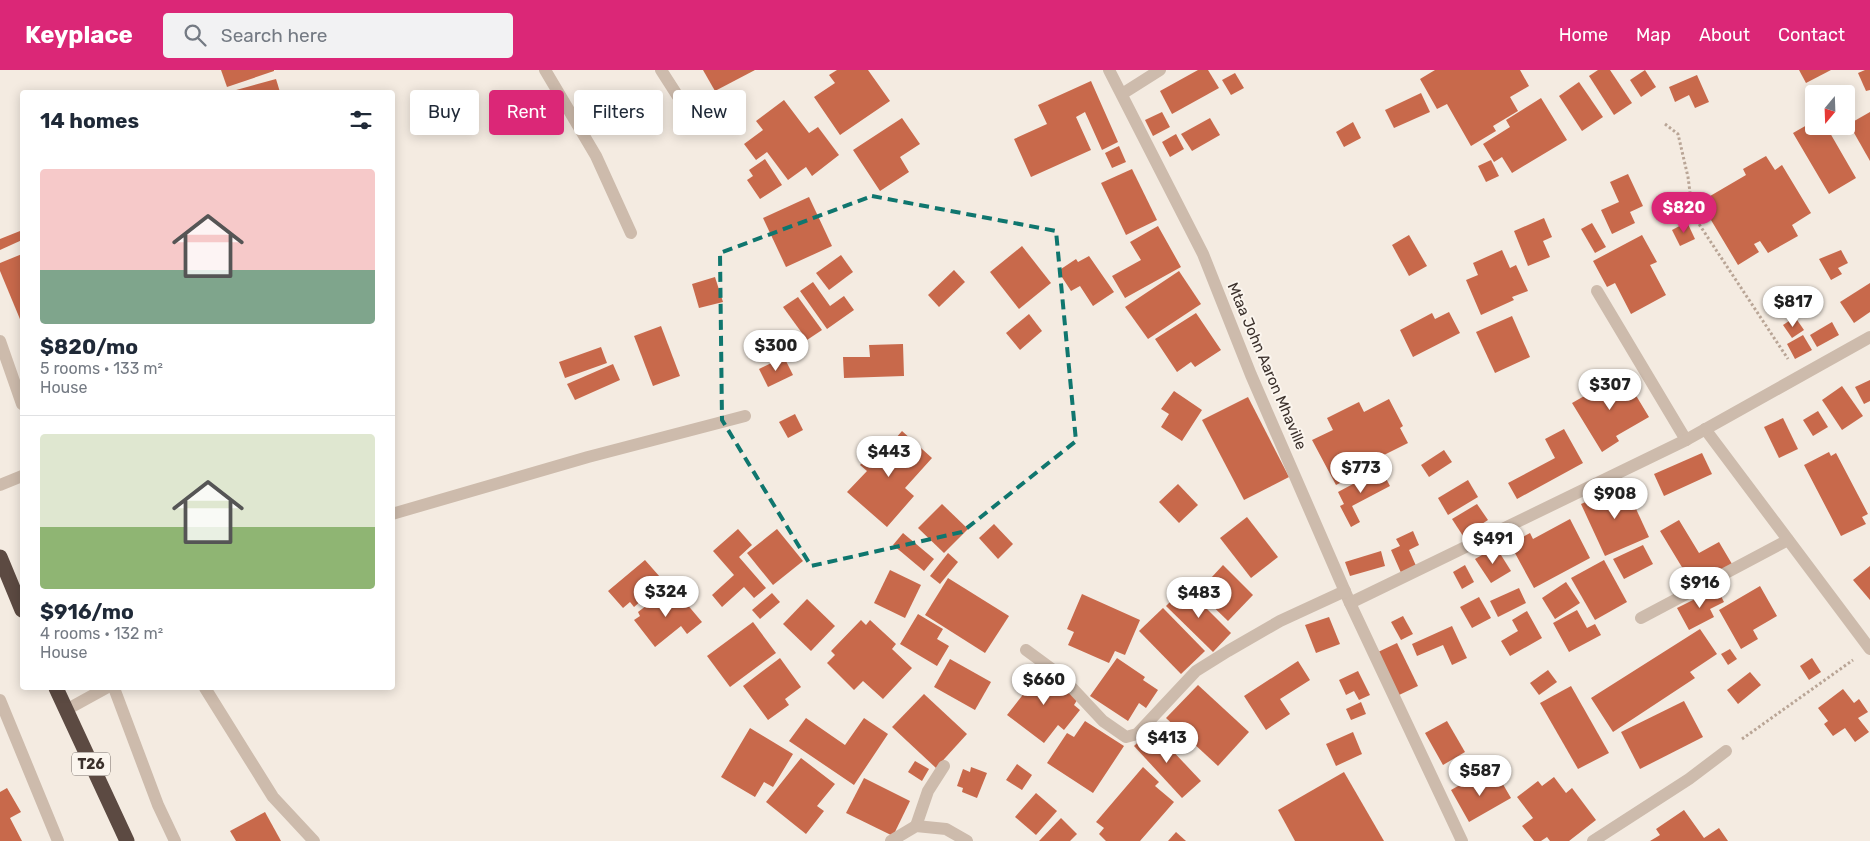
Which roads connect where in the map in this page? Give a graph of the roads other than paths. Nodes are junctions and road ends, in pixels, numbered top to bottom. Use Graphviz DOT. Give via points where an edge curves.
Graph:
graph roads {
  1 [pos="545,70"];
  2 [pos="661,70"];
  3 [pos="1108,70"];
  4 [pos="1160,70"];
  5 [pos="674,90"];
  6 [pos="1122,94"];
  7 [pos="631,233"];
  8 [pos="1597,291"];
  9 [pos="1870,337"];
  10 [pos="0,342"];
  11 [pos="20,398"];
  12 [pos="745,416"];
  13 [pos="1705,429"];
  14 [pos="1686,440"];
  15 [pos="20,477"];
  16 [pos="0,485"];
  17 [pos="395,513"];
  18 [pos="1788,540"];
  19 [pos="0,557"];
  20 [pos="1347,597"];
  21 [pos="20,605"];
  22 [pos="1641,618"];
  23 [pos="1870,648"];
  24 [pos="1026,650"];
  25 [pos="57,690"];
  26 [pos="102,690"];
  27 [pos="115,690"];
  28 [pos="207,690"];
  29 [pos="0,700"];
  30 [pos="66,710"];
  31 [pos="1726,750"];
  32 [pos="944,766"];
  33 [pos="916,826"];
  34 [pos="58,841"];
  35 [pos="127,841"];
  36 [pos="175,841"];
  37 [pos="314,841"];
  38 [pos="890,841"];
  39 [pos="967,841"];
  40 [pos="1462,841"];
  41 [pos="1593,841"];
  1 -- 7 [label="street" via="596,156"];
  2 -- 5 [label="street"];
  3 -- 6 [label="street, Mtaa John Aaron Mhaville"];
  4 -- 6 [label="street"];
  6 -- 20 [label="street, Mtaa John Aaron Mhaville" via="1203,254 1251,375"];
  8 -- 14 [label="street"];
  9 -- 13 [label="street"];
  10 -- 11 [label="street"];
  12 -- 17 [label="street"];
  13 -- 14 [label="street"];
  13 -- 18 [label="street"];
  14 -- 20 [label="street"];
  15 -- 16 [label="street"];
  18 -- 22 [label="street"];
  18 -- 23 [label="street"];
  19 -- 21 [label="highway"];
  20 -- 24 [label="street" via="1280,621 1196,671 1137,734 1130,737 1104,721 1060,675"];
  20 -- 40 [label="street, Mtaa John Aaron Mhaville"];
  25 -- 30 [label="highway, T26"];
  26 -- 30 [label="street"];
  27 -- 36 [label="street"];
  28 -- 37 [label="street" via="273,797"];
  29 -- 34 [label="street"];
  30 -- 35 [label="highway, T26"];
  31 -- 41 [label="street"];
  32 -- 33 [label="street" via="928,791"];
  33 -- 38 [label="street"];
  33 -- 39 [label="street" via="946,830"];
}
